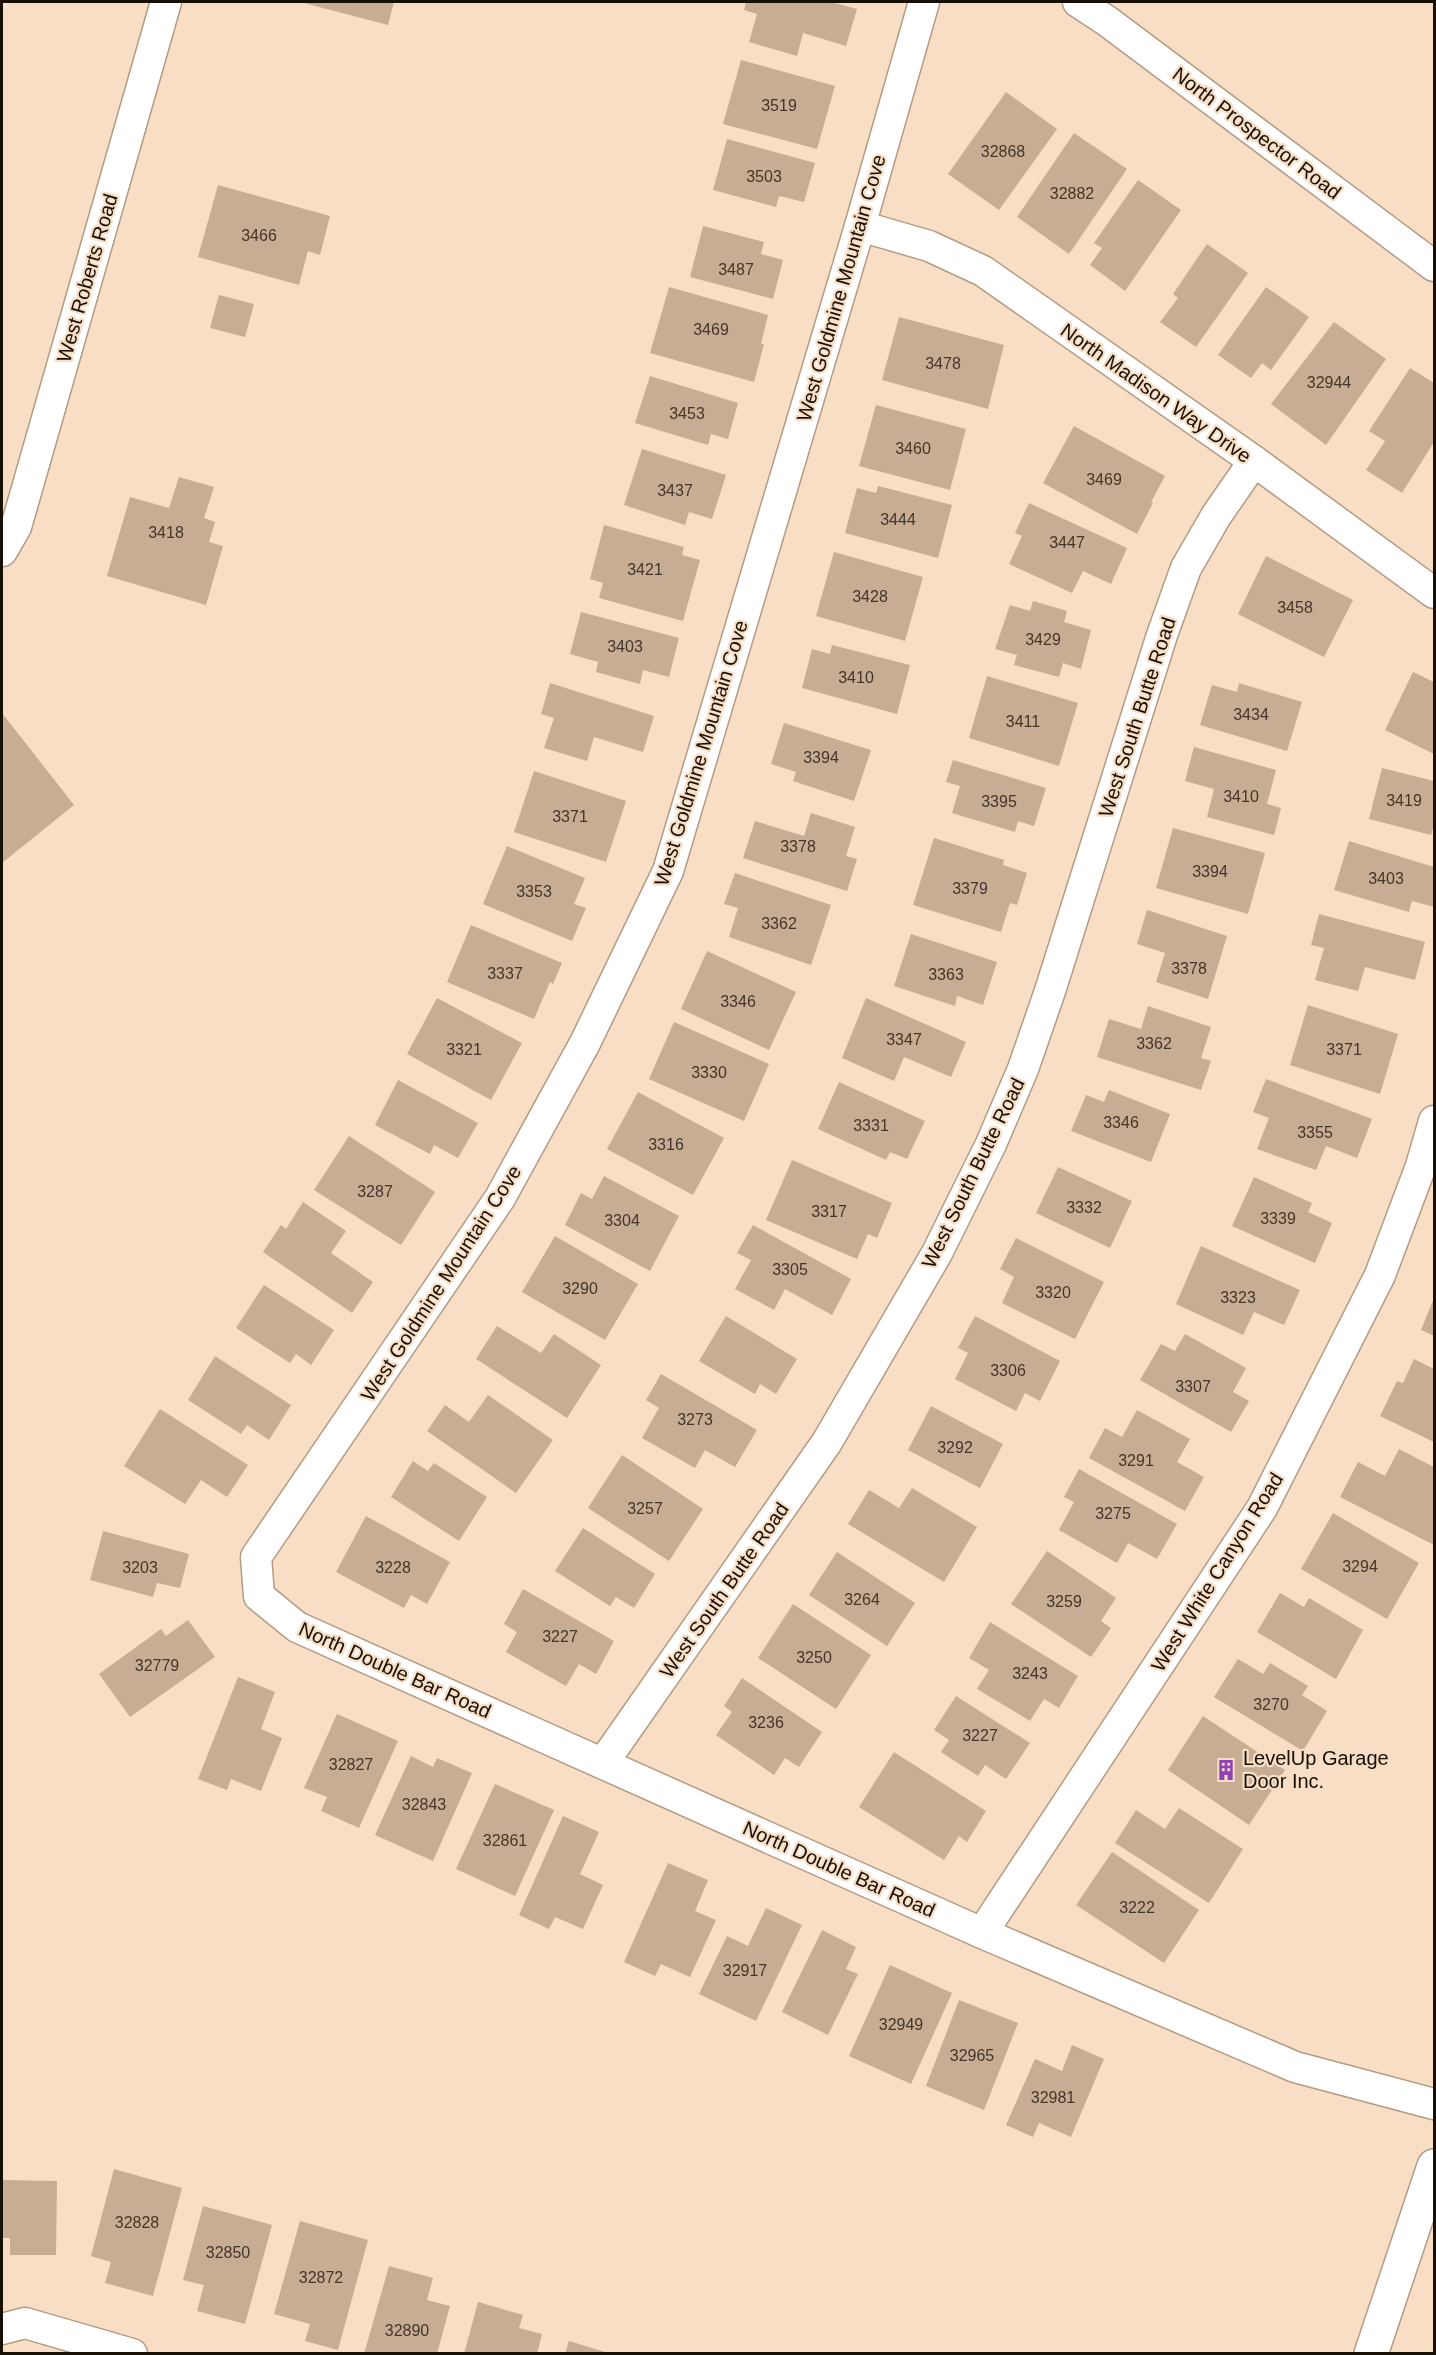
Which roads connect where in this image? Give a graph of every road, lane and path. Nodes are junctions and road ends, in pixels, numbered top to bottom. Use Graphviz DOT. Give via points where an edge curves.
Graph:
graph roads {
  1 [pos="166,2"];
  2 [pos="924,2"];
  3 [pos="1078,2"];
  4 [pos="860,226"];
  5 [pos="1434,266"];
  6 [pos="1254,461"];
  7 [pos="2,551"];
  8 [pos="1434,593"];
  9 [pos="1434,1121"];
  10 [pos="259,1596"];
  11 [pos="603,1764"];
  12 [pos="982,1933"];
  13 [pos="1434,2104"];
  14 [pos="1434,2166"];
  15 [pos="2,2329"];
  16 [pos="132,2354"];
  17 [pos="1371,2354"];
  1 -- 7 [label="street, West Roberts Road" via="16,527"];
  2 -- 4 [label="street, West Goldmine Mountain Cove"];
  3 -- 5 [label="street, North Prospector Road"];
  4 -- 6 [label="street, North Madison Way Drive" via="929,246 982,272"];
  4 -- 10 [label="street, West Goldmine Mountain Cove" via="668,871 585,1042 500,1198 256,1557"];
  6 -- 8 [label="street, North Madison Way Drive"];
  6 -- 11 [label="street, West South Butte Road" via="1186,568 1023,1069 947,1233 827,1442"];
  9 -- 12 [label="street, West White Canyon Road" via="1380,1275 1262,1508"];
  10 -- 11 [label="street, North Double Bar Road" via="297,1627"];
  11 -- 12 [label="street, North Double Bar Road"];
  12 -- 13 [label="street, North Double Bar Road" via="1295,2067"];
  14 -- 17 [label="street"];
  15 -- 16 [label="street" via="25,2324"];
}
